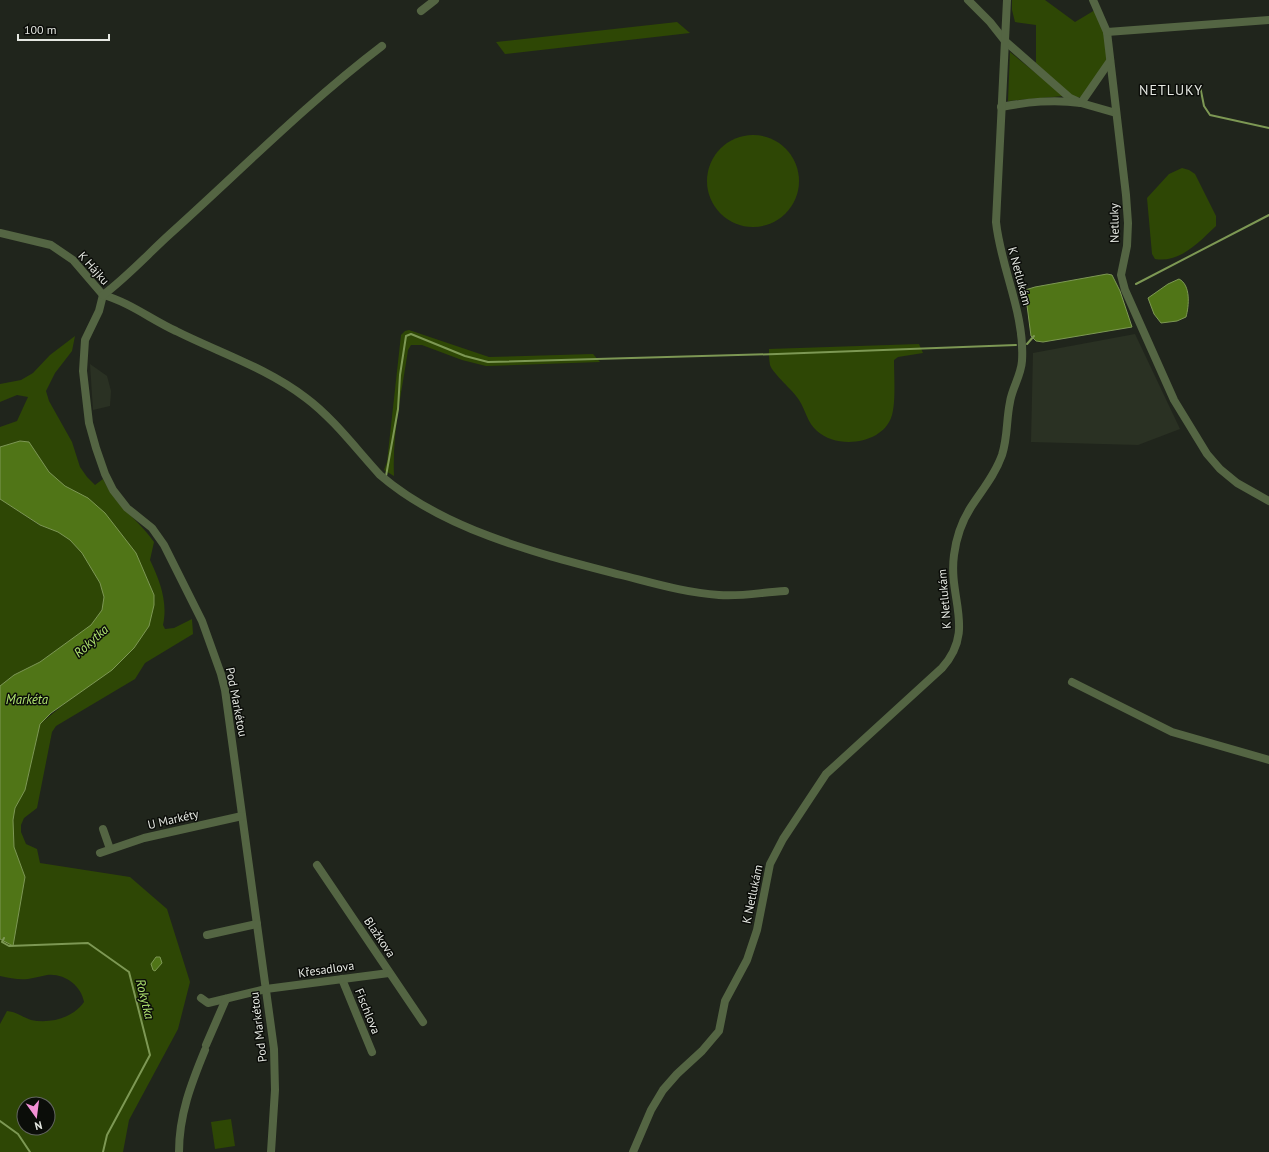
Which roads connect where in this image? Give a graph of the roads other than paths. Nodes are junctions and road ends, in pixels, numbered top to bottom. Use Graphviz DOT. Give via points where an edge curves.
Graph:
graph roads {
  1 [pos="435,0"];
  2 [pos="968,0"];
  3 [pos="1007,0"];
  4 [pos="1093,0"];
  5 [pos="421,11"];
  6 [pos="1269,20"];
  7 [pos="1107,32"];
  8 [pos="1005,41"];
  9 [pos="382,46"];
  10 [pos="1110,61"];
  11 [pos="1081,103"];
  12 [pos="1001,107"];
  13 [pos="1116,113"];
  14 [pos="0,233"];
  15 [pos="103,295"];
  16 [pos="1269,501"];
  17 [pos="785,590"];
  18 [pos="1072,682"];
  19 [pos="1269,760"];
  20 [pos="242,816"];
  21 [pos="103,829"];
  22 [pos="110,849"];
  23 [pos="100,853"];
  24 [pos="317,865"];
  25 [pos="257,924"];
  26 [pos="207,935"];
  27 [pos="389,973"];
  28 [pos="342,979"];
  29 [pos="266,989"];
  30 [pos="201,998"];
  31 [pos="226,999"];
  32 [pos="423,1022"];
  33 [pos="372,1052"];
  34 [pos="179,1152"];
  35 [pos="271,1152"];
  36 [pos="633,1152"];
  1 -- 5 [label="street"];
  2 -- 8 [label="street"];
  3 -- 8 [label="street, K Netlukám"];
  4 -- 7 [label="street, Netluky"];
  6 -- 7 [label="street"];
  7 -- 10 [label="street, Netluky"];
  8 -- 11 [label="street" via="1070,98"];
  8 -- 12 [label="street, K Netlukám"];
  9 -- 15 [label="street" via="326,91"];
  10 -- 11 [label="street"];
  10 -- 13 [label="street, Netluky"];
  11 -- 12 [label="street" via="1060,100"];
  11 -- 13 [label="street"];
  12 -- 36 [label="street, K Netlukám" via="996,222 1018,316 1022,363 1010,399 1008,429 1001,457 993,475 966,516 956,545 952,577 960,624 958,643 942,668 826,774 781,842 770,864 757,930 747,960 726,1001 716,1036 663,1090 651,1110"];
  13 -- 16 [label="street, Netluky" via="1128,223 1127,246 1121,275 1125,290 1174,400 1208,454 1220,469 1237,483"];
  14 -- 15 [label="street, K Hájku" via="51,246 73,260"];
  15 -- 17 [label="street" via="117,299 158,322 265,371 287,384 308,399 393,486 419,504 450,520 559,559 682,590 732,596"];
  15 -- 20 [label="street, Pod Markétou" via="99,311 84,340 85,401 92,436 113,490 127,508 152,528 164,545 202,621 225,690"];
  18 -- 19 [label="street" via="1172,732"];
  20 -- 22 [label="street, U Markéty" via="144,838"];
  20 -- 25 [label="street, Pod Markétou"];
  21 -- 22 [label="street"];
  22 -- 23 [label="street, U Markéty"];
  24 -- 27 [label="street, Blažkova"];
  25 -- 26 [label="street"];
  25 -- 29 [label="street, Pod Markétou"];
  27 -- 28 [label="street, Křesadlova"];
  27 -- 32 [label="street, Blažkova"];
  28 -- 29 [label="street, Křesadlova"];
  28 -- 33 [label="street, Fischlova"];
  29 -- 31 [label="street, Křesadlova"];
  29 -- 35 [label="street, Pod Markétou" via="275,1063"];
  30 -- 31 [label="street, Křesadlova" via="208,1003"];
  31 -- 34 [label="street" via="183,1112"];
}
